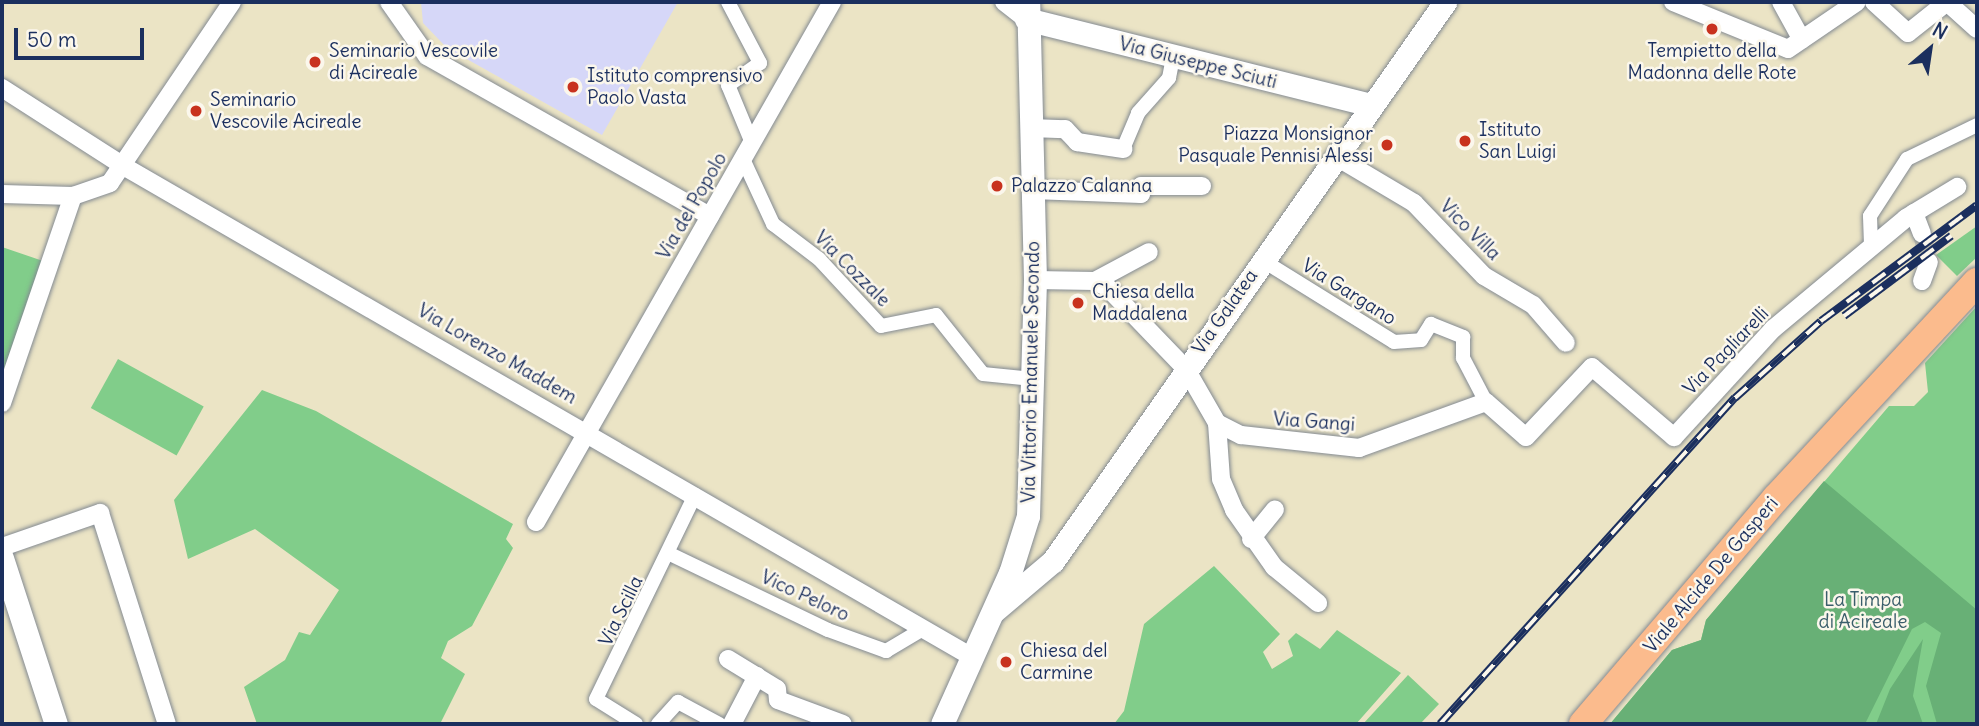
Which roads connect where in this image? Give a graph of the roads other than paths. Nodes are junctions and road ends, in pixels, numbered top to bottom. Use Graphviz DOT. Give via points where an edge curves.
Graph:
graph roads {
  1 [pos="233,2"];
  2 [pos="389,2"];
  3 [pos="728,2"];
  4 [pos="832,2"];
  5 [pos="1004,2"];
  6 [pos="1445,2"];
  7 [pos="1673,2"];
  8 [pos="1781,2"];
  9 [pos="1857,2"];
  10 [pos="1874,2"];
  11 [pos="1947,2"];
  12 [pos="1027,11"];
  13 [pos="1977,29"];
  14 [pos="1802,40"];
  15 [pos="1173,58"];
  16 [pos="2,88"];
  17 [pos="1371,105"];
  18 [pos="1977,125"];
  19 [pos="1030,128"];
  20 [pos="752,143"];
  21 [pos="1123,149"];
  22 [pos="1335,156"];
  23 [pos="743,159"];
  24 [pos="125,167"];
  25 [pos="1202,186"];
  26 [pos="1957,187"];
  27 [pos="1032,190"];
  28 [pos="2,194"];
  29 [pos="73,196"];
  30 [pos="1914,213"];
  31 [pos="710,216"];
  32 [pos="1923,234"];
  33 [pos="1871,245"];
  34 [pos="1149,252"];
  35 [pos="1262,260"];
  36 [pos="1929,262"];
  37 [pos="1035,281"];
  38 [pos="1095,281"];
  39 [pos="1922,281"];
  40 [pos="1977,282"];
  41 [pos="1566,343"];
  42 [pos="1186,369"];
  43 [pos="1033,379"];
  44 [pos="1486,402"];
  45 [pos="2,403"];
  46 [pos="1217,423"];
  47 [pos="589,430"];
  48 [pos="1844,430"];
  49 [pos="695,495"];
  50 [pos="1275,509"];
  51 [pos="536,522"];
  52 [pos="1251,539"];
  53 [pos="2,547"];
  54 [pos="1019,549"];
  55 [pos="670,554"];
  56 [pos="2,558"];
  57 [pos="1053,561"];
  58 [pos="1318,603"];
  59 [pos="994,611"];
  60 [pos="10,613"];
  61 [pos="923,629"];
  62 [pos="972,657"];
  63 [pos="728,659"];
  64 [pos="757,676"];
  65 [pos="56,724"];
  66 [pos="167,724"];
  67 [pos="636,724"];
  68 [pos="658,724"];
  69 [pos="719,724"];
  70 [pos="732,724"];
  71 [pos="843,724"];
  72 [pos="942,724"];
  73 [pos="1583,724"];
  74 [pos="1598,724"];
  1 -- 24 [label="street"];
  2 -- 31 [label="street" via="427,56"];
  3 -- 20 [label="street" via="760,63 728,85"];
  4 -- 20 [label="street, Via del Popolo"];
  5 -- 12 [label="street"];
  6 -- 17 [label="street, Via Galatea"];
  7 -- 14 [label="street" via="1788,49"];
  8 -- 14 [label="street"];
  9 -- 14 [label="street"];
  10 -- 11 [label="street" via="1908,33"];
  11 -- 13 [label="street"];
  12 -- 15 [label="street, Via Giuseppe Sciuti"];
  12 -- 19 [label="street, Via Vittorio Emanuele Secondo"];
  15 -- 17 [label="street, Via Giuseppe Sciuti"];
  15 -- 21 [label="street" via="1169,78 1138,113"];
  16 -- 24 [label="street, Via Lorenzo Maddem"];
  17 -- 22 [label="street, Via Galatea"];
  18 -- 33 [label="street" via="1907,159 1870,216"];
  19 -- 21 [label="street" via="1065,129 1077,142"];
  19 -- 27 [label="street, Via Vittorio Emanuele Secondo"];
  20 -- 23 [label="street, Via del Popolo"];
  22 -- 35 [label="street, Via Galatea"];
  22 -- 41 [label="street, Vico Villa" via="1414,202 1484,276 1533,305"];
  23 -- 31 [label="street, Via del Popolo"];
  23 -- 43 [label="street, Via Cozzale" via="774,224 819,259 881,326 936,315 983,374"];
  24 -- 29 [label="street" via="110,183"];
  24 -- 47 [label="street, Via Lorenzo Maddem"];
  25 -- 27 [label="street" via="1141,186 1141,194"];
  26 -- 30 [label="street"];
  27 -- 37 [label="street, Via Vittorio Emanuele Secondo"];
  28 -- 29 [label="street"];
  29 -- 45 [label="street"];
  30 -- 32 [label="street"];
  30 -- 33 [label="street"];
  31 -- 47 [label="street, Via del Popolo"];
  33 -- 44 [label="street, Via Pagliarelli" via="1773,330 1674,436 1592,368 1526,437"];
  34 -- 38 [label="street"];
  35 -- 42 [label="street, Via Galatea"];
  35 -- 44 [label="street, Via Gargano" via="1394,342 1421,340 1431,324 1463,337 1464,358"];
  36 -- 39 [label="street"];
  37 -- 38 [label="street"];
  37 -- 43 [label="street, Via Vittorio Emanuele Secondo"];
  38 -- 42 [label="street"];
  40 -- 48 [label="main road, Viale Alcide De Gasperi"];
  42 -- 46 [label="street"];
  42 -- 57 [label="street, Via Galatea"];
  43 -- 54 [label="street, Via Vittorio Emanuele Secondo" via="1028,516"];
  44 -- 46 [label="street, Via Gangi" via="1359,448 1281,443"];
  46 -- 52 [label="street" via="1222,479"];
  47 -- 49 [label="street, Via Lorenzo Maddem"];
  47 -- 51 [label="street, Via del Popolo"];
  48 -- 73 [label="main road, Viale Alcide De Gasperi" via="1776,498"];
  48 -- 74 [label="main road, Viale Alcide De Gasperi" via="1787,506"];
  49 -- 55 [label="street, Via Scilla"];
  49 -- 61 [label="street, Via Lorenzo Maddem"];
  50 -- 52 [label="street"];
  52 -- 58 [label="street"];
  53 -- 66 [label="street" via="100,513"];
  54 -- 57 [label="street"];
  54 -- 59 [label="street, Via Vittorio Emanuele Secondo"];
  55 -- 61 [label="street, Vico Peloro" via="828,630 886,651"];
  55 -- 67 [label="street, Via Scilla" via="596,699"];
  56 -- 60 [label="street"];
  57 -- 59 [label="street, Via Galatea"];
  59 -- 62 [label="street, Via Vittorio Emanuele Secondo"];
  60 -- 65 [label="street"];
  61 -- 62 [label="street, Via Lorenzo Maddem"];
  62 -- 72 [label="street, Via Vittorio Emanuele Secondo"];
  63 -- 64 [label="street"];
  64 -- 70 [label="street"];
  64 -- 71 [label="street" via="777,689 778,700"];
  68 -- 69 [label="street" via="678,702"];
}
